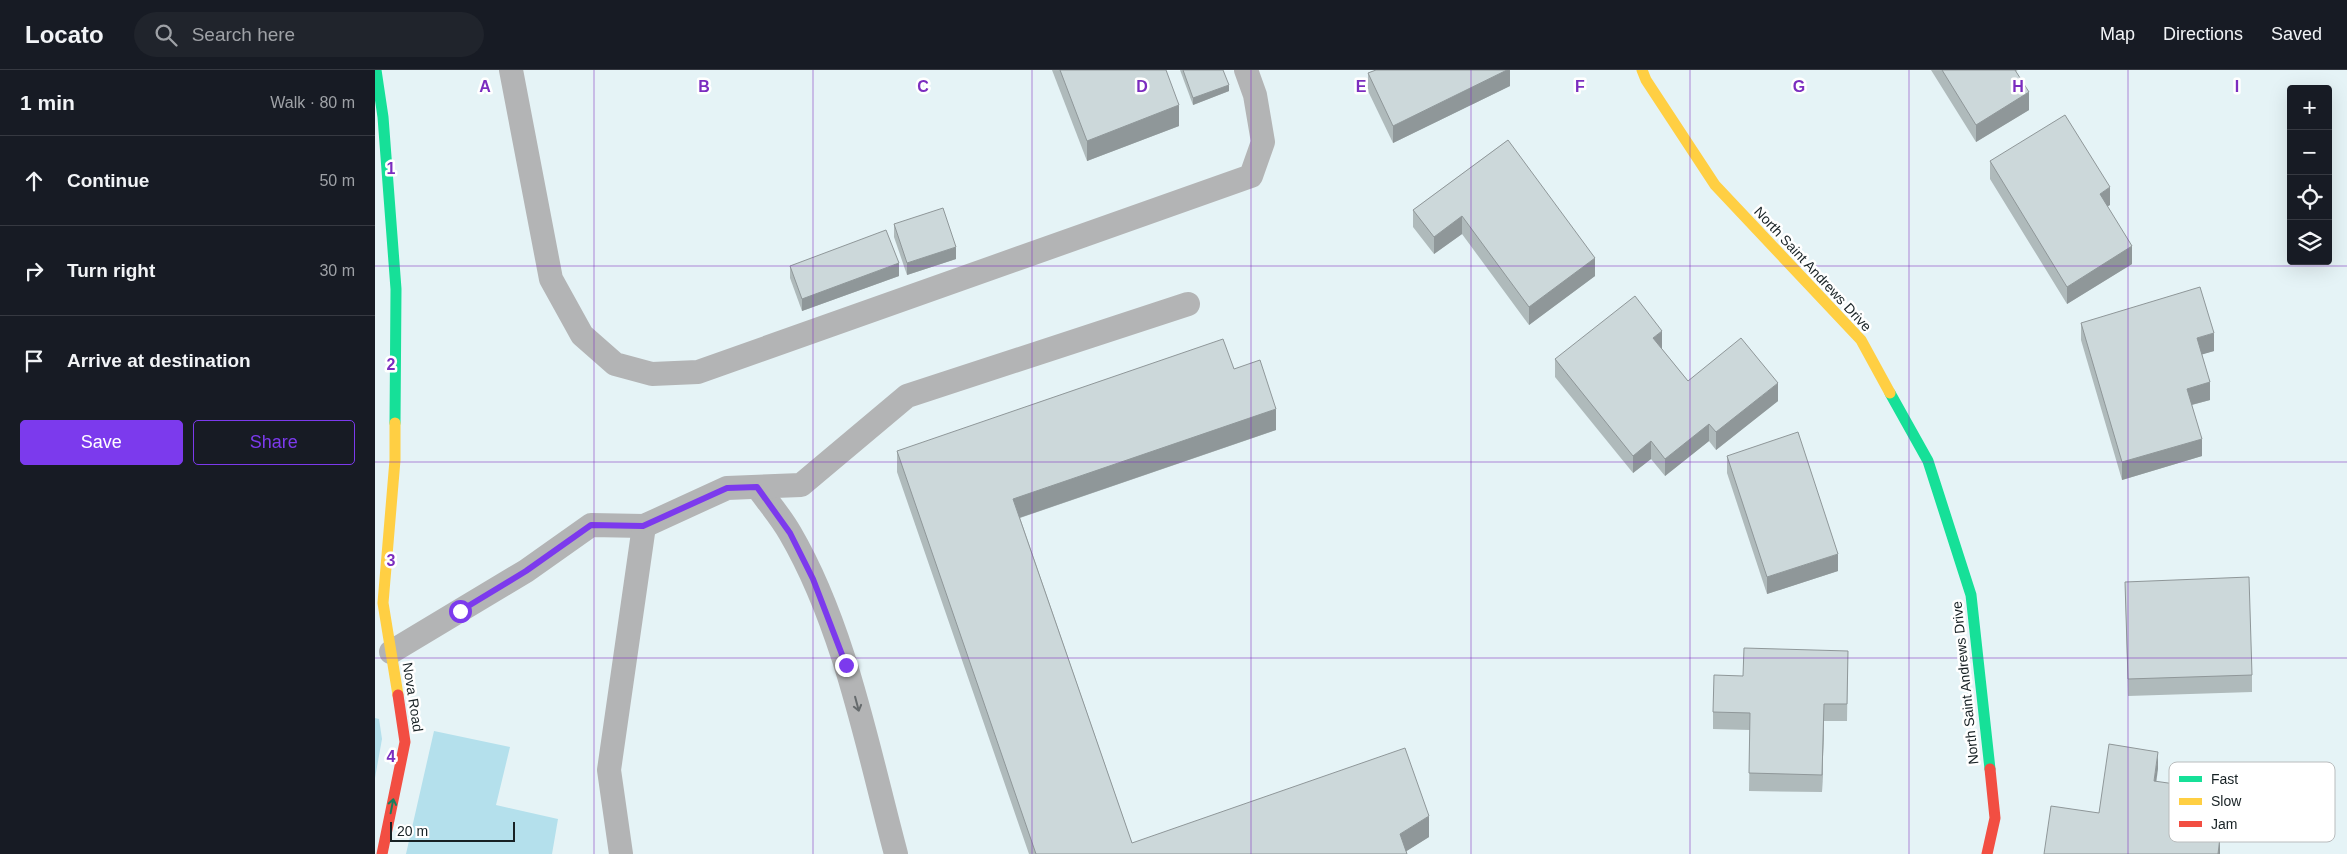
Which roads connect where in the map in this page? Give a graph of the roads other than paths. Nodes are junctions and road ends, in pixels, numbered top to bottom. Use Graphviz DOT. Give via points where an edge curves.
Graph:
graph roads {
  1 [pos="376,70"];
  2 [pos="511,70"];
  3 [pos="1246,70"];
  4 [pos="1642,70"];
  5 [pos="1188,304"];
  6 [pos="757,487"];
  7 [pos="643,526"];
  8 [pos="383,603"];
  9 [pos="375,622"];
  10 [pos="391,652"];
  11 [pos="382,854"];
  12 [pos="621,854"];
  13 [pos="896,854"];
  14 [pos="1987,854"];
  1 -- 8 [label="street, Nova Road" via="383,117 396,289 395,460"];
  2 -- 3 [label="lane" via="551,279 582,335 615,364 652,374 698,372 1251,176 1263,142 1255,95"];
  4 -- 14 [label="street, North Saint Andrews Drive" via="1645,80 1715,185 1861,340 1928,462 1971,595 1995,818"];
  5 -- 6 [label="lane" via="907,396 801,485"];
  6 -- 7 [label="lane" via="727,488"];
  6 -- 13 [label="lane, one-way" via="790,533 813,579 846,665"];
  7 -- 10 [label="lane" via="591,525 526,571"];
  7 -- 12 [label="lane" via="609,770"];
  8 -- 9 [label="street, Nova Road"];
  8 -- 10 [label="street, Nova Road"];
  11 -- 10 [label="street, Nova Road, one-way" via="405,742"];
}
